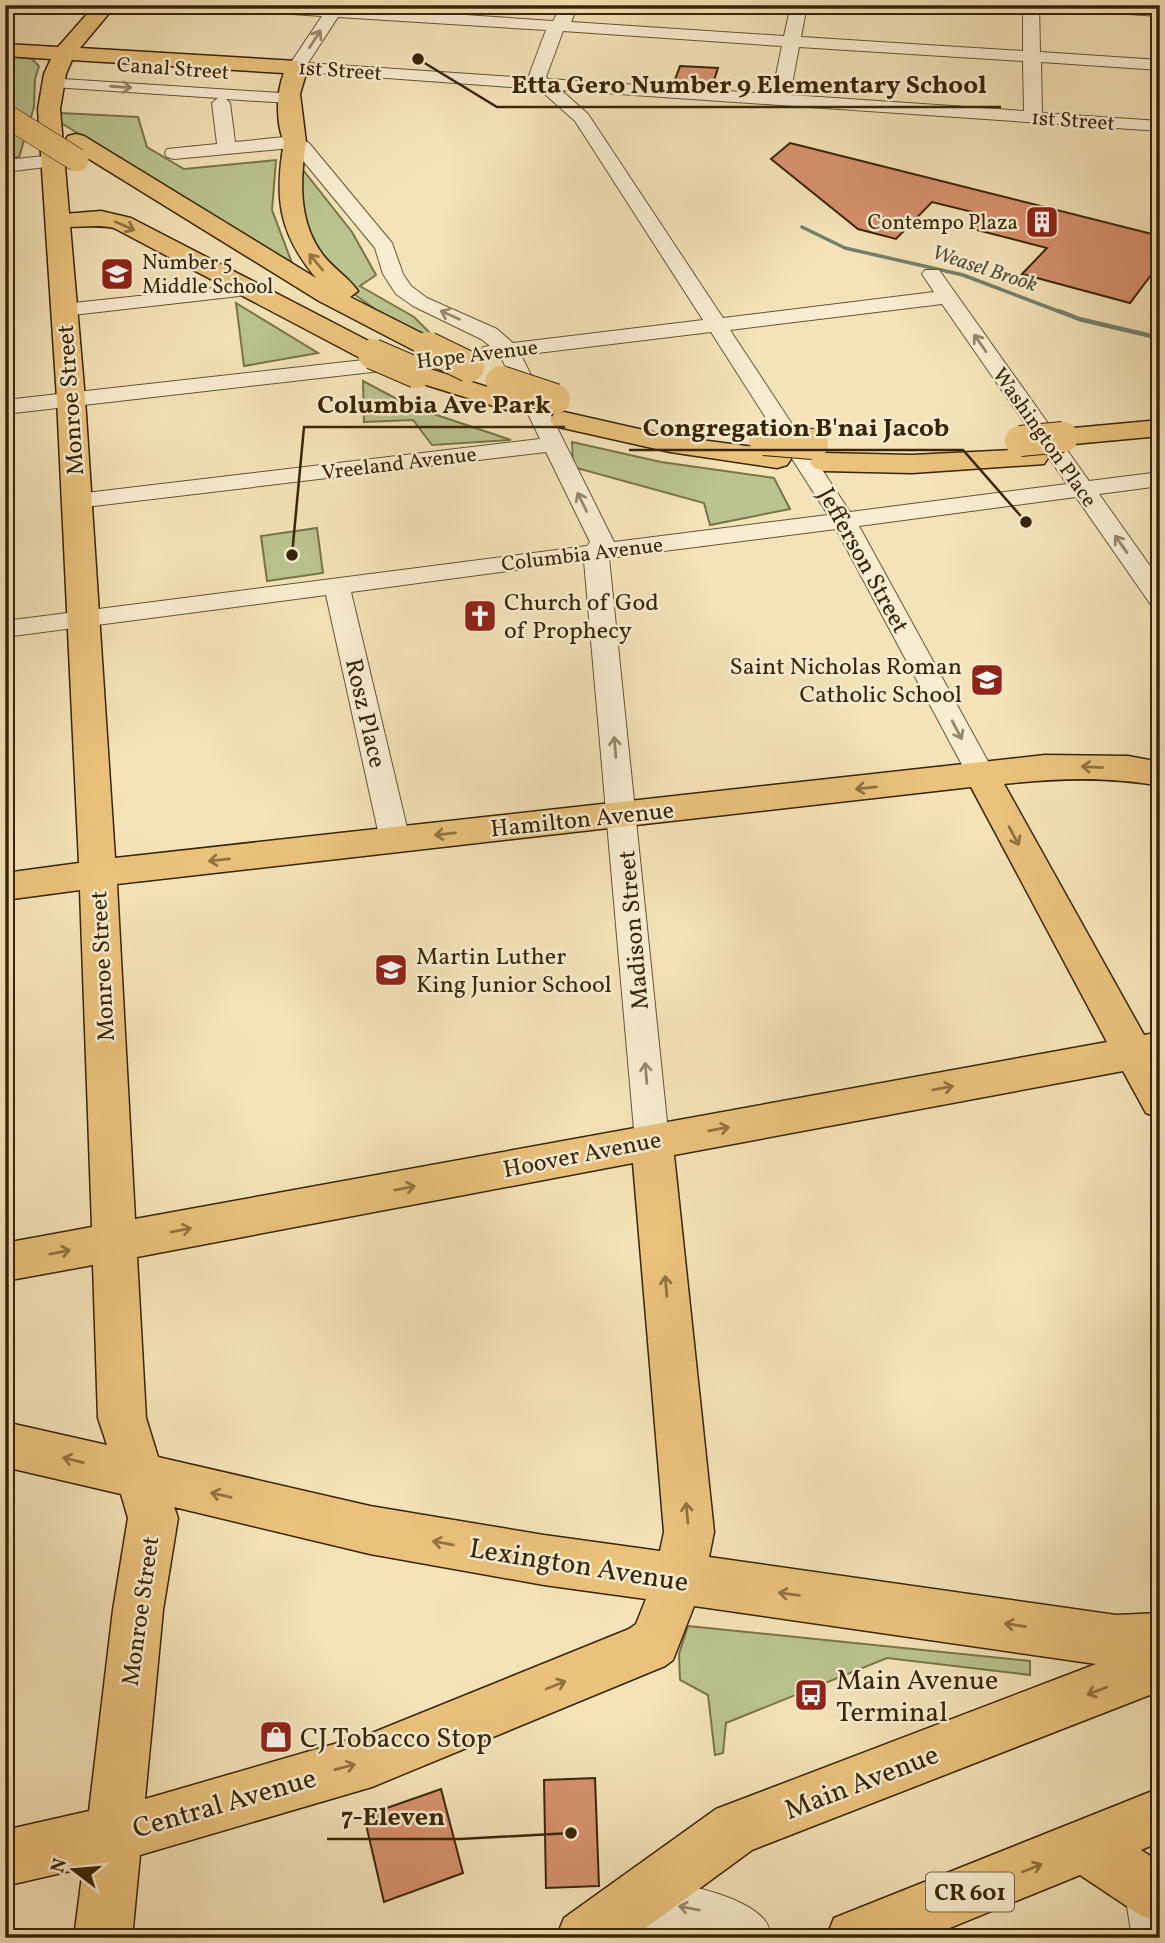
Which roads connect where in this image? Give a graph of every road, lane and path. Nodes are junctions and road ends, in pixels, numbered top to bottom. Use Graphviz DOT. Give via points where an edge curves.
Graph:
graph roads {
  1 [pos="106,5"];
  2 [pos="229,5"];
  3 [pos="570,5"];
  4 [pos="799,5"];
  5 [pos="1031,5"];
  6 [pos="1062,5"];
  7 [pos="335,8"];
  8 [pos="1160,11"];
  9 [pos="556,27"];
  10 [pos="792,41"];
  11 [pos="5,50"];
  12 [pos="65,52"];
  13 [pos="1032,57"];
  14 [pos="1160,65"];
  15 [pos="297,67"];
  16 [pos="53,82"];
  17 [pos="545,86"];
  18 [pos="5,98"];
  19 [pos="290,98"];
  20 [pos="780,99"];
  21 [pos="221,103"];
  22 [pos="5,115"];
  23 [pos="1033,117"];
  24 [pos="1160,126"];
  25 [pos="295,142"];
  26 [pos="227,148"];
  27 [pos="174,153"];
  28 [pos="69,154"];
  29 [pos="5,166"];
  30 [pos="59,220"];
  31 [pos="932,274"];
  32 [pos="232,292"];
  33 [pos="948,297"];
  34 [pos="64,310"];
  35 [pos="718,324"];
  36 [pos="508,350"];
  37 [pos="383,353"];
  38 [pos="426,363"];
  39 [pos="507,392"];
  40 [pos="71,399"];
  41 [pos="5,407"];
  42 [pos="557,421"];
  43 [pos="1160,428"];
  44 [pos="1070,446"];
  45 [pos="1160,446"];
  46 [pos="1160,479"];
  47 [pos="1082,489"];
  48 [pos="77,501"];
  49 [pos="844,519"];
  50 [pos="596,552"];
  51 [pos="337,586"];
  52 [pos="1160,599"];
  53 [pos="83,618"];
  54 [pos="5,629"];
  55 [pos="1160,775"];
  56 [pos="982,776"];
  57 [pos="622,814"];
  58 [pos="395,840"];
  59 [pos="98,874"];
  60 [pos="5,887"];
  61 [pos="1147,1050"];
  62 [pos="1160,1101"];
  63 [pos="652,1141"];
  64 [pos="114,1242"];
  65 [pos="5,1262"];
  66 [pos="5,1444"];
  67 [pos="140,1476"];
  68 [pos="671,1604"];
  69 [pos="1160,1639"];
  70 [pos="1160,1665"];
  71 [pos="1160,1815"];
  72 [pos="114,1833"];
  73 [pos="1086,1846"];
  74 [pos="5,1858"];
  75 [pos="1154,1907"];
  76 [pos="603,1924"];
  77 [pos="103,1938"];
  78 [pos="749,1938"];
  79 [pos="854,1938"];
  1 -- 12 [label="main road, Monroe Street"];
  2 -- 7 [label="street"];
  3 -- 9 [label="street"];
  4 -- 10 [label="street"];
  5 -- 13 [label="street"];
  6 -- 8 [label="street"];
  7 -- 9 [label="street"];
  15 -- 7 [label="street, one-way"];
  9 -- 10 [label="street"];
  9 -- 17 [label="street" via="537,78"];
  10 -- 13 [label="street"];
  10 -- 20 [label="street"];
  11 -- 12 [label="main road, 1st Street"];
  12 -- 15 [label="main road, 1st Street"];
  12 -- 16 [label="main road, Monroe Street"];
  13 -- 14 [label="street"];
  13 -- 23 [label="street"];
  15 -- 17 [label="street, 1st Street"];
  15 -- 19 [label="main road"];
  16 -- 19 [label="street, Canal Street, one-way"];
  16 -- 28 [label="main road, Monroe Street" via="49,109"];
  17 -- 20 [label="street, 1st Street"];
  17 -- 35 [label="street, Jefferson Street" via="582,118"];
  18 -- 28 [label="main road"];
  19 -- 25 [label="main road"];
  20 -- 23 [label="street, 1st Street"];
  21 -- 26 [label="street"];
  22 -- 28 [label="main road, bridge"];
  23 -- 24 [label="street, 1st Street"];
  25 -- 26 [label="street"];
  36 -- 25 [label="street, Madison Street, one-way" via="489,334 403,290 385,247"];
  38 -- 25 [label="main road, one-way" via="326,274 299,239 293,215"];
  26 -- 27 [label="street"];
  28 -- 29 [label="street"];
  28 -- 30 [label="main road, Monroe Street"];
  28 -- 37 [label="main road"];
  28 -- 38 [label="main road" via="318,290"];
  30 -- 34 [label="main road, Monroe Street"];
  30 -- 37 [label="main road, one-way" via="101,218 122,223"];
  31 -- 33 [label="street, Washington Place"];
  32 -- 34 [label="street"];
  33 -- 35 [label="street, Hope Avenue"];
  47 -- 33 [label="street, Washington Place, one-way"];
  34 -- 40 [label="main road, Monroe Street"];
  35 -- 36 [label="street, Hope Avenue"];
  35 -- 49 [label="street, Jefferson Street"];
  36 -- 40 [label="street, Hope Avenue"];
  36 -- 42 [label="street, Madison Street"];
  37 -- 38 [label="main road, bridge"];
  38 -- 39 [label="main road"];
  38 -- 39 [label="main road, bridge" via="469,367"];
  39 -- 42 [label="main road"];
  40 -- 41 [label="street, Hope Avenue"];
  40 -- 48 [label="main road, Monroe Street"];
  42 -- 44 [label="main road" via="670,444 912,464"];
  42 -- 48 [label="street, Vreeland Avenue"];
  50 -- 42 [label="street, Madison Street, one-way" via="601,542"];
  43 -- 44 [label="main road"];
  44 -- 45 [label="main road"];
  46 -- 47 [label="street, Columbia Avenue"];
  47 -- 49 [label="street, Columbia Avenue"];
  52 -- 47 [label="street, Washington Place, one-way"];
  48 -- 53 [label="main road, Monroe Street"];
  49 -- 50 [label="street, Columbia Avenue"];
  49 -- 56 [label="street, Jefferson Street, one-way"];
  50 -- 51 [label="street, Columbia Avenue"];
  57 -- 50 [label="street, Madison Street, one-way"];
  51 -- 53 [label="street, Columbia Avenue"];
  51 -- 58 [label="street, Rosz Place"];
  53 -- 54 [label="street, Columbia Avenue"];
  53 -- 59 [label="main road, Monroe Street"];
  55 -- 56 [label="main road, Hamilton Avenue, one-way" via="1128,768 1075,766"];
  56 -- 57 [label="main road, Hamilton Avenue, one-way"];
  56 -- 61 [label="main road, Jefferson Street, one-way"];
  57 -- 58 [label="main road, Hamilton Avenue, one-way"];
  63 -- 57 [label="street, Madison Street, one-way"];
  58 -- 59 [label="main road, Hamilton Avenue, one-way"];
  59 -- 60 [label="main road, Hamilton Avenue"];
  59 -- 64 [label="main road, Monroe Street"];
  61 -- 62 [label="main road, Jefferson Street"];
  63 -- 61 [label="main road, Hoover Avenue, one-way"];
  64 -- 63 [label="main road, Hoover Avenue, one-way"];
  68 -- 63 [label="main road, Madison Street, one-way" via="689,1532"];
  65 -- 64 [label="main road, Hoover Avenue, one-way"];
  64 -- 67 [label="main road, Monroe Street" via="122,1418"];
  67 -- 66 [label="main road, Lexington Avenue, one-way"];
  68 -- 67 [label="main road, Lexington Avenue, one-way"];
  67 -- 72 [label="main road, Monroe Street" via="153,1518 138,1610"];
  69 -- 68 [label="main road, Lexington Avenue, one-way" via="1116,1641 984,1620"];
  72 -- 68 [label="main road, Central Avenue, one-way" via="372,1760 647,1648 655,1642"];
  70 -- 76 [label="main road, Main Avenue, one-way" via="735,1828"];
  71 -- 73 [label="main road, CR 601"];
  72 -- 74 [label="main road, Central Avenue"];
  72 -- 77 [label="main road, Monroe Street"];
  73 -- 75 [label="main road"];
  79 -- 73 [label="main road, CR 601, one-way"];
  78 -- 76 [label="street, one-way" via="715,1913 674,1906"];
}
